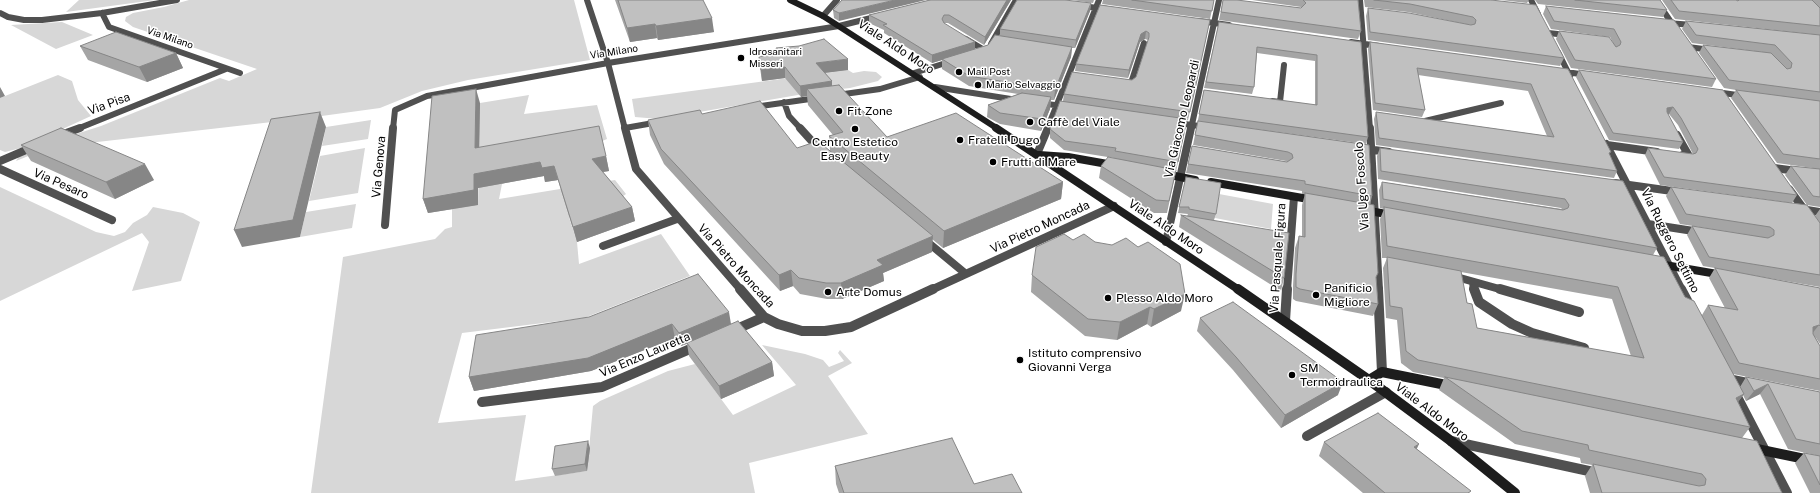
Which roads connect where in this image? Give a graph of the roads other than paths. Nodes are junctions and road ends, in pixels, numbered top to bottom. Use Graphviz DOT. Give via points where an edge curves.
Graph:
graph roads {
  1 [pos="178,0"];
  2 [pos="587,0"];
  3 [pos="790,0"];
  4 [pos="837,0"];
  5 [pos="1016,0"];
  6 [pos="1099,0"];
  7 [pos="1360,0"];
  8 [pos="1656,0"];
  9 [pos="1221,1"];
  10 [pos="1072,4"];
  11 [pos="1534,6"];
  12 [pos="1096,8"];
  13 [pos="1111,10"];
  14 [pos="0,13"];
  15 [pos="102,13"];
  16 [pos="883,15"];
  17 [pos="823,16"];
  18 [pos="8,17"];
  19 [pos="0,20"];
  20 [pos="1190,20"];
  21 [pos="1657,22"];
  22 [pos="1214,23"];
  23 [pos="840,26"];
  24 [pos="1674,26"];
  25 [pos="1703,26"];
  26 [pos="1238,27"];
  27 [pos="1548,33"];
  28 [pos="959,35"];
  29 [pos="1571,36"];
  30 [pos="993,40"];
  31 [pos="1001,42"];
  32 [pos="1347,42"];
  33 [pos="1144,43"];
  34 [pos="1363,44"];
  35 [pos="1387,47"];
  36 [pos="986,50"];
  37 [pos="1718,50"];
  38 [pos="1070,52"];
  39 [pos="979,53"];
  40 [pos="1078,53"];
  41 [pos="1696,58"];
  42 [pos="957,60"];
  43 [pos="608,63"];
  44 [pos="1284,65"];
  45 [pos="226,69"];
  46 [pos="1553,70"];
  47 [pos="1569,72"];
  48 [pos="240,73"];
  49 [pos="917,75"];
  50 [pos="1069,75"];
  51 [pos="1592,75"];
  52 [pos="1076,76"];
  53 [pos="1115,81"];
  54 [pos="1576,86"];
  55 [pos="935,87"];
  56 [pos="1719,90"];
  57 [pos="1706,91"];
  58 [pos="829,96"];
  59 [pos="821,97"];
  60 [pos="1752,97"];
  61 [pos="1726,99"];
  62 [pos="1266,100"];
  63 [pos="1026,101"];
  64 [pos="784,102"];
  65 [pos="1034,102"];
  66 [pos="1501,103"];
  67 [pos="1057,106"];
  68 [pos="746,108"];
  69 [pos="1079,109"];
  70 [pos="395,110"];
  71 [pos="1421,121"];
  72 [pos="663,122"];
  73 [pos="1169,122"];
  74 [pos="1192,125"];
  75 [pos="625,128"];
  76 [pos="1215,128"];
  77 [pos="1674,131"];
  78 [pos="51,139"];
  79 [pos="38,144"];
  80 [pos="1348,146"];
  81 [pos="1371,150"];
  82 [pos="1394,153"];
  83 [pos="1037,154"];
  84 [pos="826,155"];
  85 [pos="0,161"];
  86 [pos="1121,166"];
  87 [pos="0,169"];
  88 [pos="1158,173"];
  89 [pos="1820,174"];
  90 [pos="1180,177"];
  91 [pos="1604,182"];
  92 [pos="1627,185"];
  93 [pos="1689,194"];
  94 [pos="1294,197"];
  95 [pos="1323,202"];
  96 [pos="1114,206"];
  97 [pos="1353,208"];
  98 [pos="1796,209"];
  99 [pos="1804,210"];
  100 [pos="1375,212"];
  101 [pos="1820,212"];
  102 [pos="1398,216"];
  103 [pos="677,218"];
  104 [pos="112,220"];
  105 [pos="1812,221"];
  106 [pos="1648,224"];
  107 [pos="385,225"];
  108 [pos="917,233"];
  109 [pos="1709,234"];
  110 [pos="1166,242"];
  111 [pos="603,246"];
  112 [pos="1653,262"];
  113 [pos="1669,265"];
  114 [pos="966,274"];
  115 [pos="1444,274"];
  116 [pos="1729,276"];
  117 [pos="1474,282"];
  118 [pos="1579,312"];
  119 [pos="1695,315"];
  120 [pos="764,317"];
  121 [pos="1285,321"];
  122 [pos="720,336"];
  123 [pos="705,342"];
  124 [pos="1595,351"];
  125 [pos="1382,372"];
  126 [pos="1369,380"];
  127 [pos="1758,385"];
  128 [pos="1460,388"];
  129 [pos="1386,392"];
  130 [pos="482,402"];
  131 [pos="1307,436"];
  132 [pos="1450,441"];
  133 [pos="1742,446"];
  134 [pos="1765,451"];
  135 [pos="1820,462"];
  136 [pos="1606,474"];
  137 [pos="1515,493"];
  138 [pos="1787,493"];
  1 -- 15 [label="street"];
  2 -- 43 [label="street, Via Pietro Moncada"];
  3 -- 17 [label="street, Viale Aldo Moro"];
  4 -- 17 [label="street"];
  5 -- 30 [label="street"];
  6 -- 12 [label="street"];
  7 -- 34 [label="street, Via Ugo Foscolo"];
  8 -- 24 [label="street"];
  9 -- 22 [label="street, Via Giacomo Leopardi"];
  10 -- 12 [label="street"];
  11 -- 27 [label="street"];
  12 -- 13 [label="street"];
  12 -- 40 [label="street"];
  14 -- 18 [label="street"];
  15 -- 18 [label="street" via="42,20"];
  15 -- 45 [label="street, Via Milano" via="109,27"];
  16 -- 23 [label="street, Via Milano"];
  17 -- 23 [label="street, Viale Aldo Moro"];
  18 -- 19 [label="street"];
  20 -- 22 [label="street"];
  21 -- 24 [label="street"];
  22 -- 26 [label="street"];
  22 -- 74 [label="street, Via Giacomo Leopardi" via="1204,92"];
  23 -- 43 [label="street, Via Milano"];
  23 -- 49 [label="street, Viale Aldo Moro"];
  24 -- 25 [label="street"];
  27 -- 29 [label="street"];
  27 -- 47 [label="street"];
  28 -- 36 [label="street"];
  30 -- 31 [label="street"];
  30 -- 36 [label="street"];
  32 -- 34 [label="street"];
  33 -- 53 [label="street" via="1131,83"];
  34 -- 35 [label="street"];
  34 -- 81 [label="street, Via Ugo Foscolo" via="1372,115"];
  36 -- 39 [label="street"];
  37 -- 41 [label="street" via="1686,44"];
  38 -- 40 [label="street"];
  40 -- 50 [label="street"];
  42 -- 49 [label="street"];
  43 -- 70 [label="street, Via Milano" via="427,96"];
  43 -- 75 [label="street, Via Pietro Moncada"];
  44 -- 62 [label="street" via="1280,102"];
  45 -- 48 [label="street, Via Milano"];
  45 -- 78 [label="street, Via Pisa"];
  46 -- 47 [label="street"];
  47 -- 51 [label="street"];
  47 -- 54 [label="street"];
  49 -- 55 [label="street, Viale Aldo Moro"];
  49 -- 58 [label="street" via="880,89"];
  50 -- 52 [label="street"];
  50 -- 67 [label="street"];
  55 -- 63 [label="street"];
  55 -- 83 [label="street, Viale Aldo Moro"];
  56 -- 57 [label="street"];
  56 -- 60 [label="street"];
  56 -- 61 [label="street"];
  59 -- 64 [label="street"];
  64 -- 68 [label="street"];
  64 -- 84 [label="street" via="789,116"];
  65 -- 67 [label="street"];
  66 -- 71 [label="street" via="1428,122"];
  67 -- 69 [label="street"];
  67 -- 83 [label="street"];
  70 -- 107 [label="street, Via Genova"];
  72 -- 75 [label="street"];
  73 -- 74 [label="street"];
  74 -- 76 [label="street"];
  74 -- 90 [label="street, Via Giacomo Leopardi" via="1190,150"];
  75 -- 103 [label="street, Via Pietro Moncada" via="636,170"];
  77 -- 92 [label="street, Via Ruggero Settimo" via="1689,156 1605,142"];
  79 -- 85 [label="street"];
  80 -- 81 [label="street"];
  81 -- 82 [label="street"];
  81 -- 100 [label="street, Via Ugo Foscolo" via="1378,184"];
  83 -- 86 [label="street"];
  83 -- 96 [label="street, Viale Aldo Moro"];
  87 -- 104 [label="street, Via Pesaro"];
  88 -- 90 [label="street"];
  89 -- 99 [label="street" via="1776,171"];
  90 -- 94 [label="street"];
  90 -- 110 [label="street, Via Giacomo Leopardi" via="1175,218"];
  91 -- 92 [label="street"];
  92 -- 93 [label="street"];
  92 -- 106 [label="street, Via Ruggero Settimo"];
  94 -- 95 [label="street"];
  94 -- 121 [label="street, Via Pasquale Figura" via="1287,240"];
  96 -- 110 [label="street, Viale Aldo Moro"];
  96 -- 114 [label="street, Via Pietro Moncada"];
  97 -- 100 [label="street"];
  98 -- 99 [label="street"];
  99 -- 101 [label="street"];
  99 -- 105 [label="street"];
  100 -- 102 [label="street"];
  100 -- 125 [label="street, Via Ugo Foscolo" via="1381,263"];
  103 -- 111 [label="street"];
  103 -- 120 [label="street, Via Pietro Moncada"];
  106 -- 109 [label="street"];
  106 -- 113 [label="street, Via Ruggero Settimo"];
  108 -- 114 [label="street"];
  110 -- 121 [label="street, Viale Aldo Moro"];
  112 -- 113 [label="street"];
  113 -- 116 [label="street"];
  113 -- 119 [label="street, Via Ruggero Settimo"];
  114 -- 120 [label="street, Via Pietro Moncada" via="851,327 802,331"];
  115 -- 117 [label="street"];
  117 -- 118 [label="street"];
  117 -- 124 [label="street" via="1479,302 1512,324 1532,333"];
  120 -- 122 [label="street"];
  121 -- 126 [label="street, Viale Aldo Moro"];
  123 -- 130 [label="street, Via Enzo Lauretta" via="602,386"];
  125 -- 126 [label="street"];
  125 -- 128 [label="street"];
  126 -- 129 [label="street, Viale Aldo Moro"];
  127 -- 134 [label="street" via="1726,375"];
  129 -- 131 [label="street"];
  129 -- 132 [label="street, Viale Aldo Moro"];
  132 -- 136 [label="street"];
  132 -- 137 [label="street, Viale Aldo Moro"];
  133 -- 134 [label="street"];
  134 -- 135 [label="street"];
  134 -- 138 [label="street"];
}
